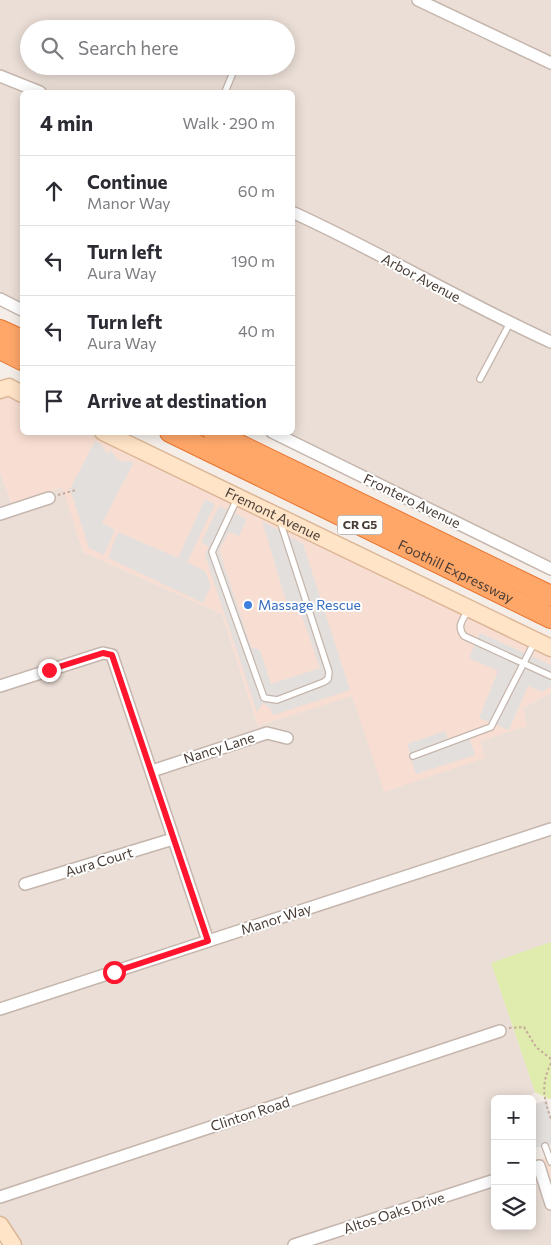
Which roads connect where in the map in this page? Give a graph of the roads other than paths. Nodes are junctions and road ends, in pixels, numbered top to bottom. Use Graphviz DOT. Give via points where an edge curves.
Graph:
graph roads {
  1 [pos="418,0"];
  2 [pos="551,63"];
  3 [pos="232,75"];
  4 [pos="0,76"];
  5 [pos="35,90"];
  6 [pos="226,90"];
  7 [pos="295,214"];
  8 [pos="0,299"];
  9 [pos="20,309"];
  10 [pos="510,323"];
  11 [pos="0,330"];
  12 [pos="20,339"];
  13 [pos="551,342"];
  14 [pos="0,349"];
  15 [pos="20,359"];
  16 [pos="480,379"];
  17 [pos="0,390"];
  18 [pos="20,393"];
  19 [pos="109,435"];
  20 [pos="176,435"];
  21 [pos="219,435"];
  22 [pos="278,435"];
  23 [pos="238,497"];
  24 [pos="49,498"];
  25 [pos="0,514"];
  26 [pos="279,516"];
  27 [pos="551,569"];
  28 [pos="551,596"];
  29 [pos="468,608"];
  30 [pos="551,618"];
  31 [pos="535,640"];
  32 [pos="551,648"];
  33 [pos="524,664"];
  34 [pos="551,676"];
  35 [pos="0,686"];
  36 [pos="287,738"];
  37 [pos="413,756"];
  38 [pos="152,771"];
  39 [pos="551,829"];
  40 [pos="173,838"];
  41 [pos="25,884"];
  42 [pos="208,941"];
  43 [pos="0,1009"];
  44 [pos="500,1031"];
  45 [pos="545,1146"];
  46 [pos="551,1162"];
  47 [pos="536,1167"];
  48 [pos="491,1181"];
  49 [pos="0,1197"];
  50 [pos="551,1204"];
  51 [pos="0,1224"];
  52 [pos="13,1245"];
  53 [pos="294,1245"];
  1 -- 2 [label="street"];
  3 -- 6 [label="lane"];
  4 -- 5 [label="street"];
  7 -- 10 [label="street, Arbor Avenue"];
  8 -- 9 [label="street"];
  10 -- 13 [label="street, Arbor Avenue"];
  10 -- 16 [label="lane"];
  11 -- 12 [label="highway"];
  14 -- 15 [label="highway"];
  17 -- 18 [label="street" via="8,387"];
  19 -- 23 [label="street, Fremont Avenue"];
  20 -- 30 [label="highway, Foothill Expressway / CR G5"];
  21 -- 28 [label="highway, Foothill Expressway / CR G5"];
  22 -- 27 [label="street, Frontero Avenue"];
  23 -- 26 [label="street, Fremont Avenue"];
  23 -- 26 [label="lane" via="212,552 264,698 269,700 324,682 329,672"];
  24 -- 25 [label="street"];
  26 -- 29 [label="street, Fremont Avenue"];
  29 -- 31 [label="street, Fremont Avenue"];
  29 -- 33 [label="lane" via="459,629 464,636"];
  31 -- 32 [label="street, Fremont Avenue"];
  31 -- 33 [label="lane"];
  33 -- 34 [label="lane"];
  33 -- 37 [label="lane" via="491,727"];
  35 -- 38 [label="street" via="103,653 112,655"];
  36 -- 38 [label="street, Nancy Lane" via="267,733"];
  38 -- 40 [label="street"];
  39 -- 42 [label="street, Manor Way"];
  40 -- 41 [label="street, Aura Court"];
  40 -- 42 [label="street"];
  42 -- 43 [label="street, Manor Way"];
  44 -- 49 [label="street, Clinton Road"];
  45 -- 46 [label="lane"];
  46 -- 47 [label="street"];
  47 -- 50 [label="street"];
  48 -- 53 [label="street, Altos Oaks Drive"];
  51 -- 52 [label="street"];
}
